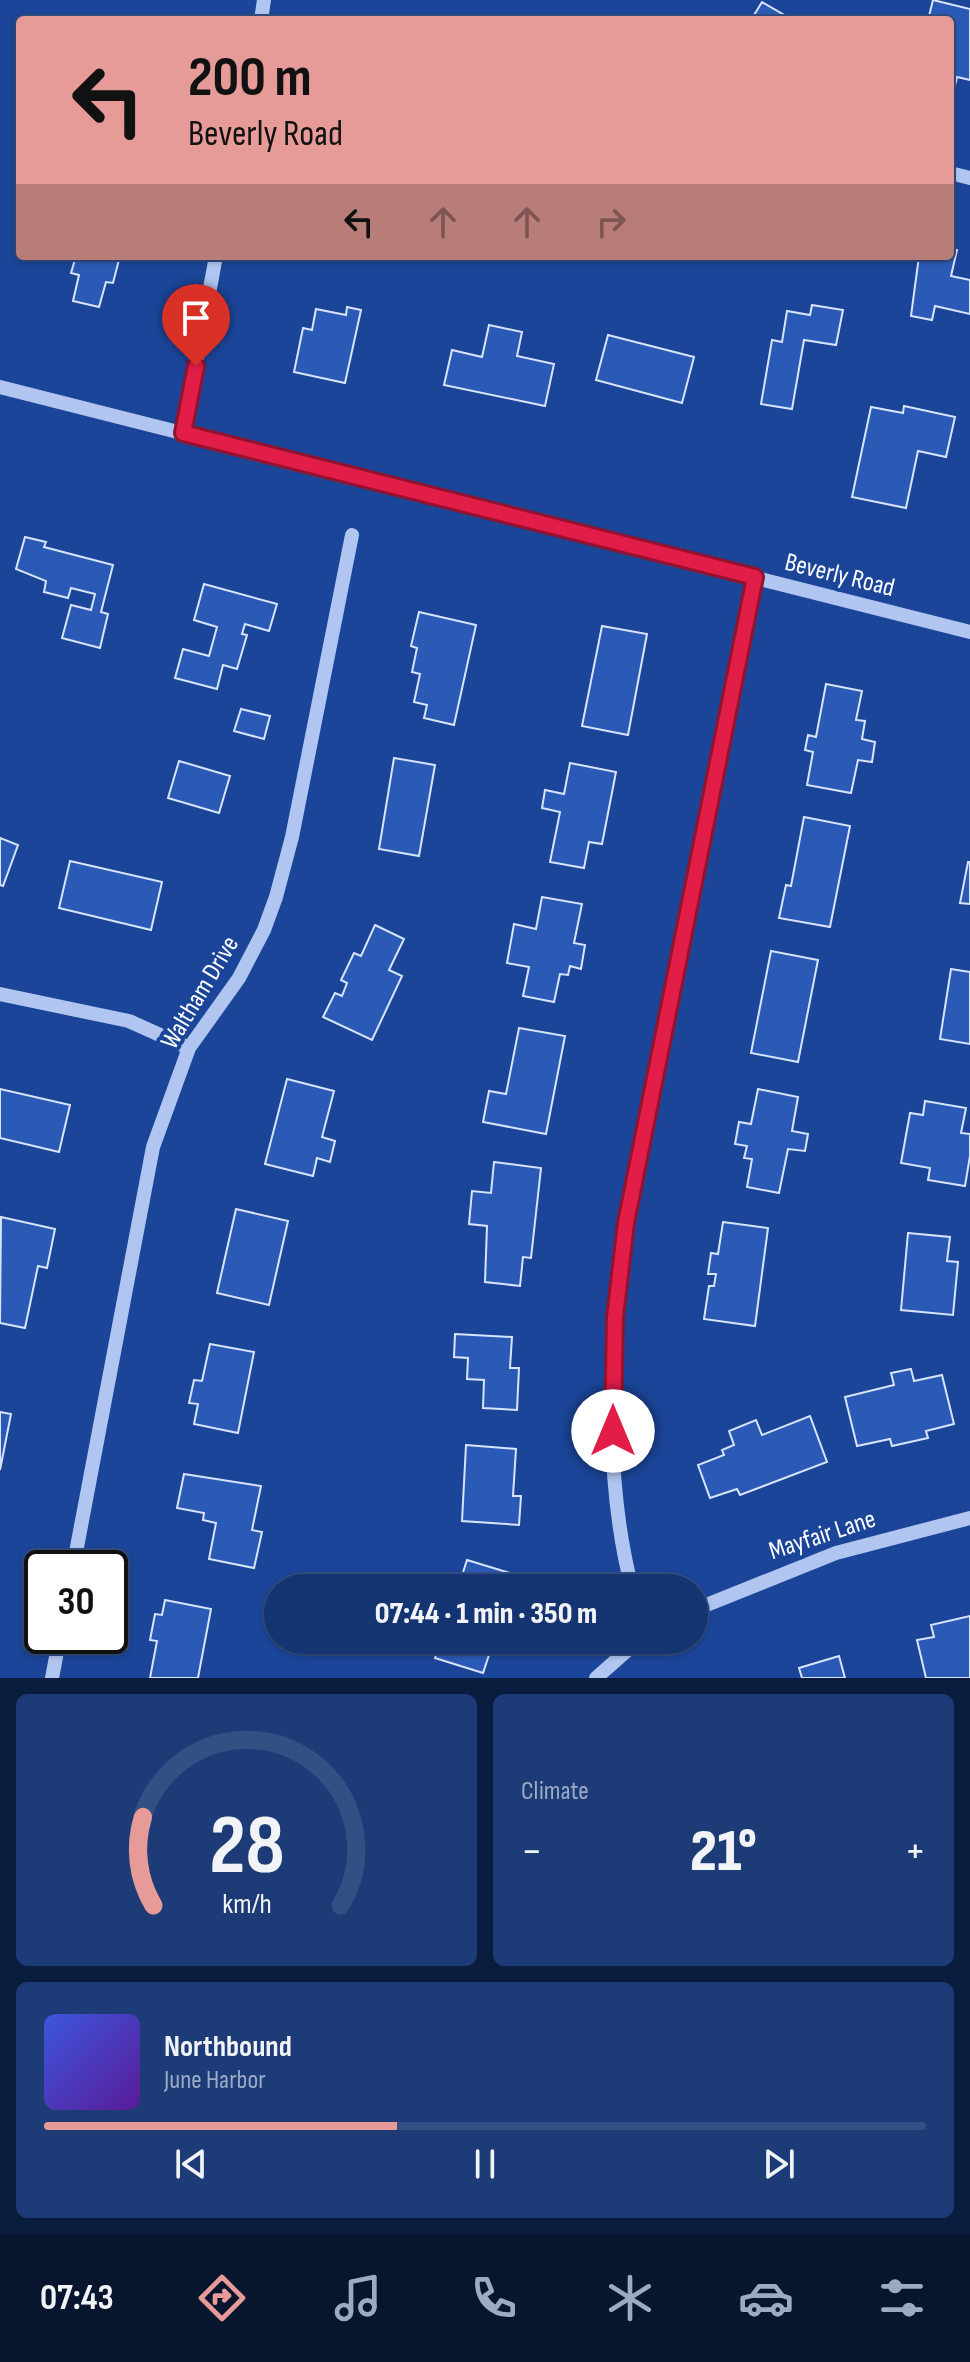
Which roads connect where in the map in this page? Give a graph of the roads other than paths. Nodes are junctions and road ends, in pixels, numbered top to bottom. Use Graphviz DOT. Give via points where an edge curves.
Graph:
graph roads {
  1 [pos="215,260"];
  2 [pos="0,387"];
  3 [pos="183,433"];
  4 [pos="352,535"];
  5 [pos="755,577"];
  6 [pos="970,632"];
  7 [pos="0,994"];
  8 [pos="189,1048"];
  9 [pos="970,1518"];
  10 [pos="76,1550"];
  11 [pos="630,1574"];
  12 [pos="708,1604"];
  13 [pos="57,1654"];
  14 [pos="623,1654"];
  15 [pos="52,1678"];
  16 [pos="596,1678"];
  1 -- 3 [label="street"];
  2 -- 3 [label="street, Beverly Road"];
  3 -- 5 [label="street, Beverly Road"];
  4 -- 8 [label="street, Waltham Drive" via="276,897 239,978"];
  5 -- 6 [label="street, Beverly Road"];
  5 -- 11 [label="street" via="619,1267 613,1431"];
  7 -- 8 [label="street" via="129,1021"];
  8 -- 10 [label="street, Waltham Drive" via="153,1147"];
  9 -- 12 [label="street, Mayfair Lane" via="836,1553"];
  13 -- 15 [label="street"];
  14 -- 16 [label="street"];
}
